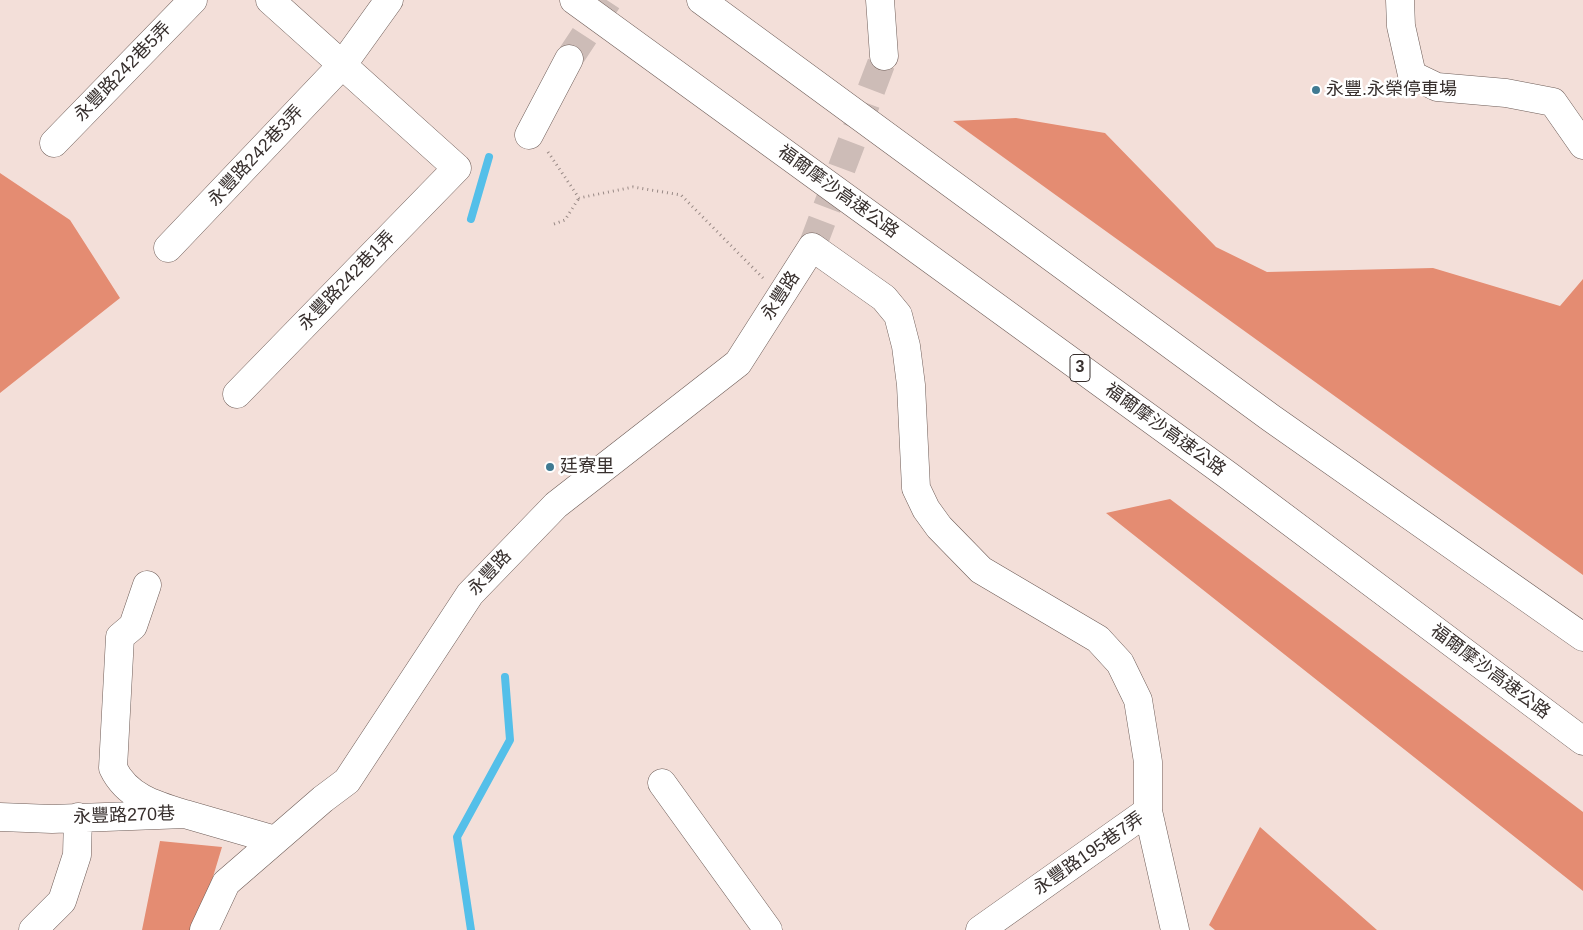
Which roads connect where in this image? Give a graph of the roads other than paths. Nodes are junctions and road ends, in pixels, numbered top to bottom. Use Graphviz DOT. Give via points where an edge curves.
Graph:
graph roads {
  1 [pos="193,0"];
  2 [pos="270,0"];
  3 [pos="389,0"];
  4 [pos="574,0"];
  5 [pos="702,0"];
  6 [pos="880,0"];
  7 [pos="1400,0"];
  8 [pos="884,56"];
  9 [pos="570,59"];
  10 [pos="343,64"];
  11 [pos="533,127"];
  12 [pos="54,143"];
  13 [pos="1583,145"];
  14 [pos="168,248"];
  15 [pos="237,394"];
  16 [pos="147,585"];
  17 [pos="1583,637"];
  18 [pos="1583,741"];
  19 [pos="662,783"];
  20 [pos="1148,811"];
  21 [pos="184,814"];
  22 [pos="0,817"];
  23 [pos="78,817"];
  24 [pos="275,840"];
  25 [pos="33,930"];
  26 [pos="204,930"];
  27 [pos="768,930"];
  28 [pos="980,930"];
  29 [pos="1175,930"];
  1 -- 12 [label="main road, 永豐路242巷5弄"];
  2 -- 10 [label="main road"];
  3 -- 10 [label="main road, 永豐路242巷3弄"];
  4 -- 18 [label="main road, 福爾摩沙高速公路 / 3" via="1229,476"];
  5 -- 17 [label="main road" via="1271,418"];
  6 -- 8 [label="main road"];
  7 -- 13 [label="main road" via="1401,26 1412,74 1437,87 1506,93 1553,102"];
  9 -- 11 [label="main road"];
  10 -- 14 [label="main road, 永豐路242巷3弄"];
  10 -- 15 [label="main road, 永豐路242巷1弄" via="457,168"];
  16 -- 21 [label="main road" via="133,626 120,638 112,768 129,791 152,804"];
  19 -- 27 [label="main road"];
  20 -- 24 [label="main road, 永豐路" via="1148,762 1138,700 1120,663 1098,639 981,570 939,528 916,488 911,385 898,314 884,298 812,247 738,363 556,505 470,594 346,781"];
  20 -- 28 [label="main road, 永豐路195巷7弄"];
  20 -- 29 [label="main road, 永豐路195巷7弄"];
  21 -- 23 [label="main road, 永豐路270巷"];
  21 -- 24 [label="main road, 永豐路270巷"];
  22 -- 23 [label="main road, 永豐路270巷"];
  23 -- 25 [label="main road" via="77,855 62,901"];
  24 -- 26 [label="main road, 永豐路" via="226,882"];
}
